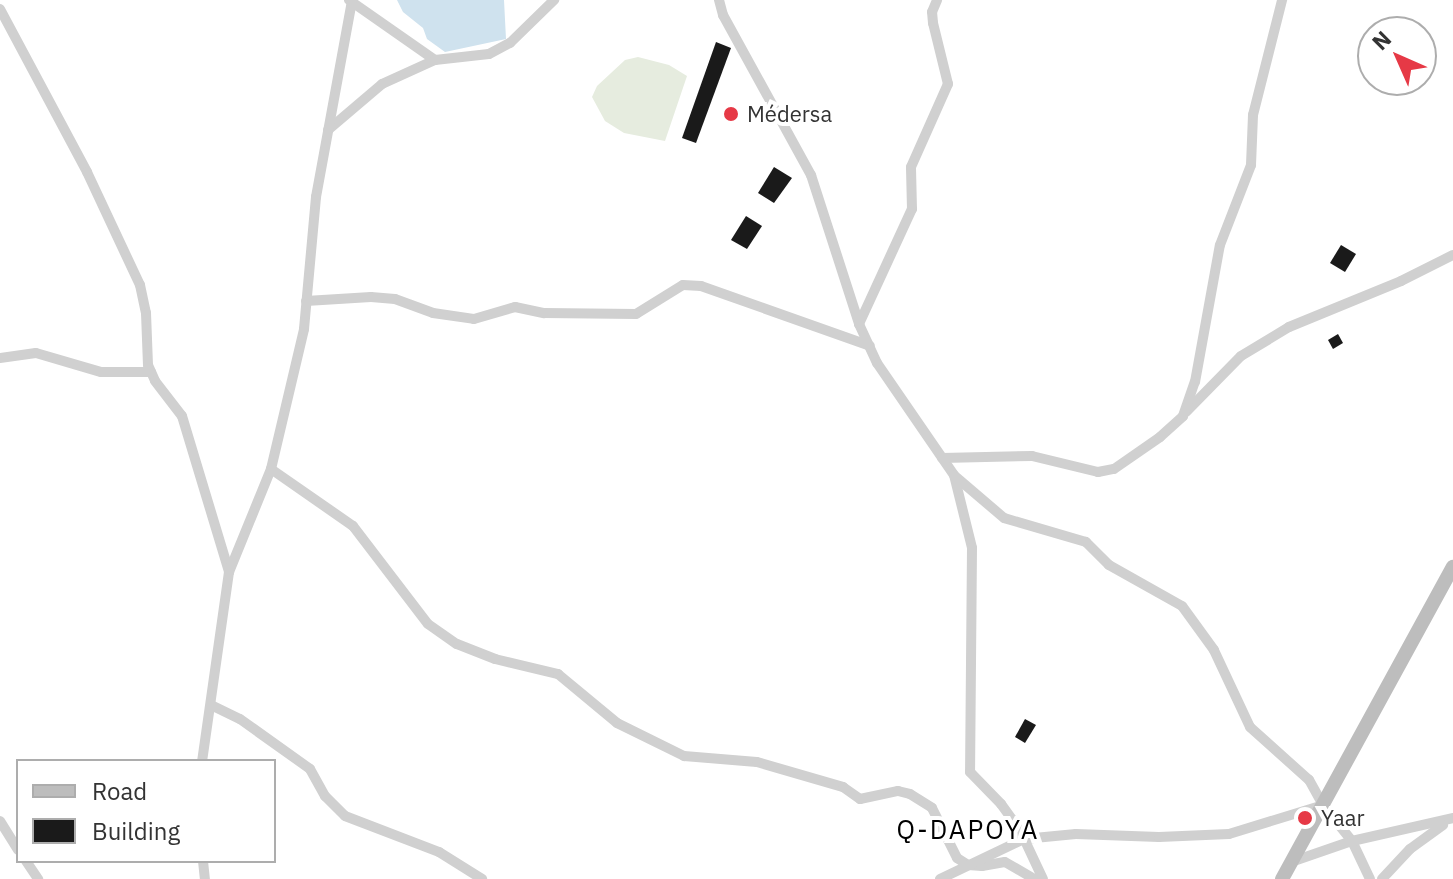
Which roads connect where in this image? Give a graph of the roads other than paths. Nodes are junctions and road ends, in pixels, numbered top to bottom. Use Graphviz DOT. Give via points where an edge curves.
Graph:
graph roads {
  1 [pos="554,0"];
  2 [pos="719,0"];
  3 [pos="937,0"];
  4 [pos="1282,0"];
  5 [pos="351,1"];
  6 [pos="0,9"];
  7 [pos="435,60"];
  8 [pos="328,130"];
  9 [pos="1453,255"];
  10 [pos="306,301"];
  11 [pos="859,324"];
  12 [pos="870,346"];
  13 [pos="0,358"];
  14 [pos="151,372"];
  15 [pos="1183,416"];
  16 [pos="942,458"];
  17 [pos="271,469"];
  18 [pos="954,475"];
  19 [pos="1453,567"];
  20 [pos="229,572"];
  21 [pos="211,705"];
  22 [pos="202,759"];
  23 [pos="1323,805"];
  24 [pos="1453,819"];
  25 [pos="0,821"];
  26 [pos="1024,839"];
  27 [pos="1352,841"];
  28 [pos="16,847"];
  29 [pos="1291,862"];
  30 [pos="968,865"];
  31 [pos="482,879"];
  32 [pos="940,879"];
  33 [pos="1035,879"];
  34 [pos="1043,879"];
  35 [pos="1282,879"];
  36 [pos="1370,879"];
  37 [pos="1382,879"];
  1 -- 7 [label="street" via="510,43 489,54"];
  2 -- 11 [label="street" via="811,175"];
  3 -- 11 [label="street" via="933,23 948,84 911,167 912,209"];
  4 -- 15 [label="street" via="1253,115 1251,165 1220,245 1195,382"];
  5 -- 7 [label="street"];
  5 -- 8 [label="street"];
  6 -- 14 [label="street" via="135,273 146,313"];
  7 -- 8 [label="street" via="382,84"];
  8 -- 10 [label="street"];
  9 -- 15 [label="street" via="1289,327 1212,383"];
  10 -- 12 [label="street" via="395,299 433,313 474,319 515,307 544,313 636,314 683,285 701,286"];
  10 -- 17 [label="street"];
  11 -- 12 [label="street"];
  12 -- 16 [label="street"];
  13 -- 14 [label="street" via="36,353 101,372"];
  14 -- 20 [label="street" via="182,416"];
  15 -- 16 [label="street" via="1114,469 1098,472 1032,456"];
  16 -- 18 [label="street"];
  17 -- 20 [label="street"];
  17 -- 30 [label="street" via="353,526 416,610 457,644 558,674 617,723 684,756 757,762 843,787 860,799 898,791 910,794 932,808 949,847"];
  18 -- 23 [label="street" via="1004,518 1086,542 1109,565 1182,606 1214,650 1250,727 1309,780"];
  18 -- 26 [label="street" via="972,548 970,772 1001,804"];
  19 -- 23 [label="street"];
  20 -- 21 [label="street"];
  21 -- 22 [label="street"];
  21 -- 31 [label="street" via="310,769 325,796 345,816 439,852"];
  23 -- 26 [label="street" via="1229,834"];
  23 -- 27 [label="street"];
  23 -- 29 [label="street"];
  24 -- 27 [label="street"];
  24 -- 37 [label="street" via="1410,849"];
  25 -- 28 [label="street"];
  26 -- 30 [label="street"];
  26 -- 34 [label="street"];
  27 -- 29 [label="street"];
  27 -- 36 [label="street"];
  29 -- 35 [label="street"];
  30 -- 32 [label="street"];
  30 -- 33 [label="street" via="1005,862"];
}
